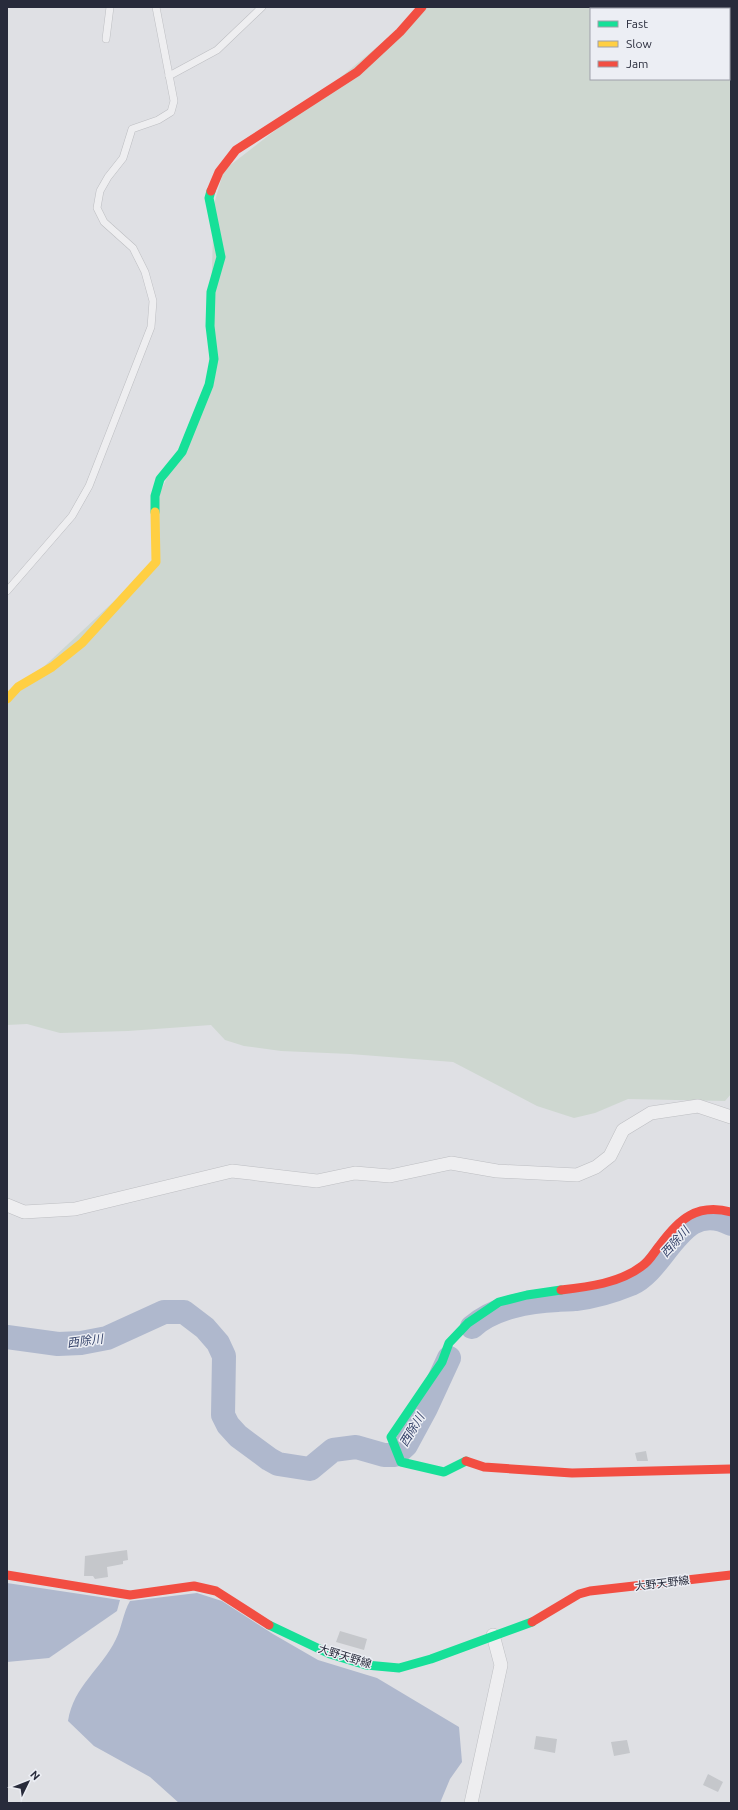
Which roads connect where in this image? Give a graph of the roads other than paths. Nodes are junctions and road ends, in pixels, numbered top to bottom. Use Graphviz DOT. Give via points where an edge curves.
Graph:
graph roads {
  1 [pos="110,7"];
  2 [pos="156,7"];
  3 [pos="262,7"];
  4 [pos="422,7"];
  5 [pos="106,38"];
  6 [pos="169,76"];
  7 [pos="7,591"];
  8 [pos="7,699"];
  9 [pos="731,1117"];
  10 [pos="7,1205"];
  11 [pos="731,1212"];
  12 [pos="731,1469"];
  13 [pos="7,1575"];
  14 [pos="731,1575"];
  15 [pos="493,1635"];
  16 [pos="471,1803"];
  1 -- 5 [label="lane"];
  2 -- 6 [label="lane"];
  3 -- 6 [label="lane" via="217,50"];
  4 -- 8 [label="street" via="400,32 357,72 236,150 224,164 210,190 209,198 220,257 211,292 210,326 214,359 208,385 182,452 160,479 156,496 156,562 82,643 18,687"];
  6 -- 7 [label="lane" via="174,101 171,112 158,120 132,129 124,158 100,191 97,208 104,222 133,248 145,272 153,301 151,327 89,486 72,516"];
  9 -- 10 [label="street" via="698,1106 651,1113 623,1130 610,1156 596,1167 577,1175 497,1171 451,1163 390,1176 355,1173 317,1181 232,1171 75,1209 24,1212"];
  11 -- 12 [label="street" via="706,1209 687,1215 677,1223 647,1262 628,1275 586,1287 527,1295 499,1302 468,1323 449,1343 442,1362 391,1437 401,1462 444,1472 466,1461 484,1466 572,1473"];
  13 -- 15 [label="street, 大野天野線" via="130,1595 194,1586 216,1591 278,1630 330,1654 366,1665 399,1668 431,1659"];
  14 -- 15 [label="street, 大野天野線" via="590,1591 579,1594 533,1622"];
  15 -- 16 [label="street" via="501,1665"];
}
